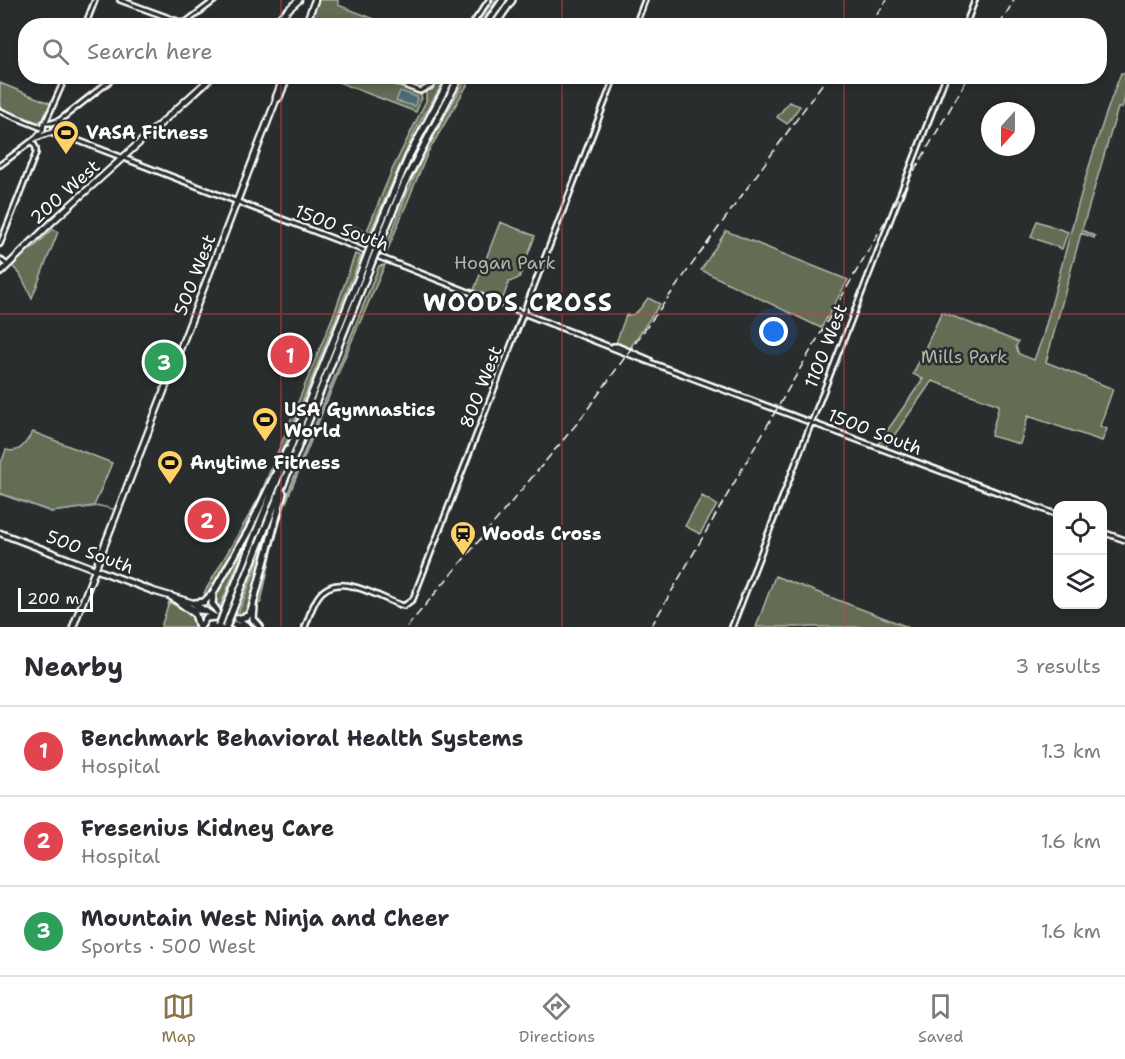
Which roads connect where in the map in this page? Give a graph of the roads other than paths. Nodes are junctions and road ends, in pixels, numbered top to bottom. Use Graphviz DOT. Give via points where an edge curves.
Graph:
graph roads {
  1 [pos="95,0"];
  2 [pos="120,0"];
  3 [pos="215,0"];
  4 [pos="295,0"];
  5 [pos="299,0"];
  6 [pos="315,0"];
  7 [pos="489,0"];
  8 [pos="503,0"];
  9 [pos="512,0"];
  10 [pos="645,0"];
  11 [pos="975,0"];
  12 [pos="286,11"];
  13 [pos="88,18"];
  14 [pos="167,18"];
  15 [pos="191,18"];
  16 [pos="279,18"];
  17 [pos="308,18"];
  18 [pos="477,18"];
  19 [pos="491,18"];
  20 [pos="500,18"];
  21 [pos="638,18"];
  22 [pos="968,18"];
  23 [pos="63,84"];
  24 [pos="106,84"];
  25 [pos="204,84"];
  26 [pos="282,84"];
  27 [pos="403,84"];
  28 [pos="433,84"];
  29 [pos="448,84"];
  30 [pos="456,84"];
  31 [pos="612,84"];
  32 [pos="943,84"];
  33 [pos="0,111"];
  34 [pos="33,124"];
  35 [pos="50,124"];
  36 [pos="45,131"];
  37 [pos="60,135"];
  38 [pos="32,141"];
  39 [pos="122,158"];
  40 [pos="0,165"];
  41 [pos="237,201"];
  42 [pos="376,243"];
  43 [pos="0,244"];
  44 [pos="0,259"];
  45 [pos="7,265"];
  46 [pos="366,268"];
  47 [pos="0,273"];
  48 [pos="524,312"];
  49 [pos="811,422"];
  50 [pos="298,431"];
  51 [pos="297,452"];
  52 [pos="1053,513"];
  53 [pos="0,533"];
  54 [pos="1107,534"];
  55 [pos="1125,540"];
  56 [pos="96,569"];
  57 [pos="213,593"];
  58 [pos="256,594"];
  59 [pos="171,597"];
  60 [pos="195,603"];
  61 [pos="206,611"];
  62 [pos="217,615"];
  63 [pos="236,623"];
  64 [pos="74,627"];
  65 [pos="199,627"];
  66 [pos="219,627"];
  67 [pos="226,627"];
  68 [pos="243,627"];
  69 [pos="249,627"];
  70 [pos="260,627"];
  71 [pos="305,627"];
  72 [pos="732,627"];
  1 -- 13 [label="street"];
  2 -- 14 [label="street"];
  3 -- 15 [label="street"];
  4 -- 12 [label="main road"];
  5 -- 12 [label="main road"];
  6 -- 17 [label="main road"];
  7 -- 18 [label="street"];
  8 -- 19 [label="highway"];
  9 -- 20 [label="highway"];
  10 -- 21 [label="street"];
  11 -- 22 [label="street"];
  12 -- 16 [label="main road"];
  23 -- 35 [label="street"];
  24 -- 35 [label="street"];
  25 -- 39 [label="main road, 200 West"];
  26 -- 41 [label="main road, 500 West"];
  27 -- 28 [label="street" via="423,91"];
  29 -- 42 [label="highway" via="410,156"];
  30 -- 42 [label="highway"];
  31 -- 48 [label="street, 800 West"];
  32 -- 49 [label="street, 1100 West"];
  33 -- 34 [label="street, 1500 South"];
  34 -- 35 [label="street, 1500 South"];
  34 -- 36 [label="street, 1500 South"];
  35 -- 36 [label="street"];
  35 -- 36 [label="street"];
  35 -- 37 [label="street, 1500 South"];
  36 -- 37 [label="street, 1500 South"];
  36 -- 38 [label="street"];
  37 -- 39 [label="street, 1500 South"];
  38 -- 40 [label="street"];
  38 -- 43 [label="street, 200 West" via="36,153"];
  39 -- 41 [label="street, 1500 South"];
  39 -- 45 [label="main road, 200 West"];
  41 -- 48 [label="street, 1500 South"];
  41 -- 56 [label="main road, 500 West"];
  42 -- 46 [label="highway, bridge"];
  44 -- 45 [label="street"];
  45 -- 47 [label="main road, 200 West"];
  46 -- 50 [label="highway"];
  46 -- 51 [label="highway"];
  48 -- 49 [label="street, 1500 South"];
  48 -- 71 [label="street, 800 West" via="413,599 404,606 348,585 334,585 316,600"];
  49 -- 52 [label="street, 1500 South"];
  49 -- 72 [label="street, 1100 West"];
  50 -- 57 [label="highway"];
  50 -- 66 [label="highway, bridge"];
  51 -- 58 [label="highway"];
  51 -- 67 [label="highway, bridge"];
  53 -- 56 [label="main road, 500 South"];
  54 -- 55 [label="street"];
  56 -- 59 [label="main road, 500 South"];
  56 -- 64 [label="main road, 500 West"];
  57 -- 60 [label="highway" via="205,602"];
  57 -- 62 [label="highway"];
  58 -- 63 [label="highway" via="249,614"];
  58 -- 70 [label="highway" via="253,616"];
  59 -- 60 [label="main road, 500 South"];
  59 -- 61 [label="main road, 500 South"];
  59 -- 65 [label="highway" via="195,614"];
  60 -- 61 [label="main road, 500 South"];
  61 -- 62 [label="main road, 500 South"];
  62 -- 63 [label="main road, 500 South"];
  62 -- 65 [label="highway" via="205,619"];
  63 -- 68 [label="main road, 500 South"];
  63 -- 69 [label="main road, 500 South"];
}
